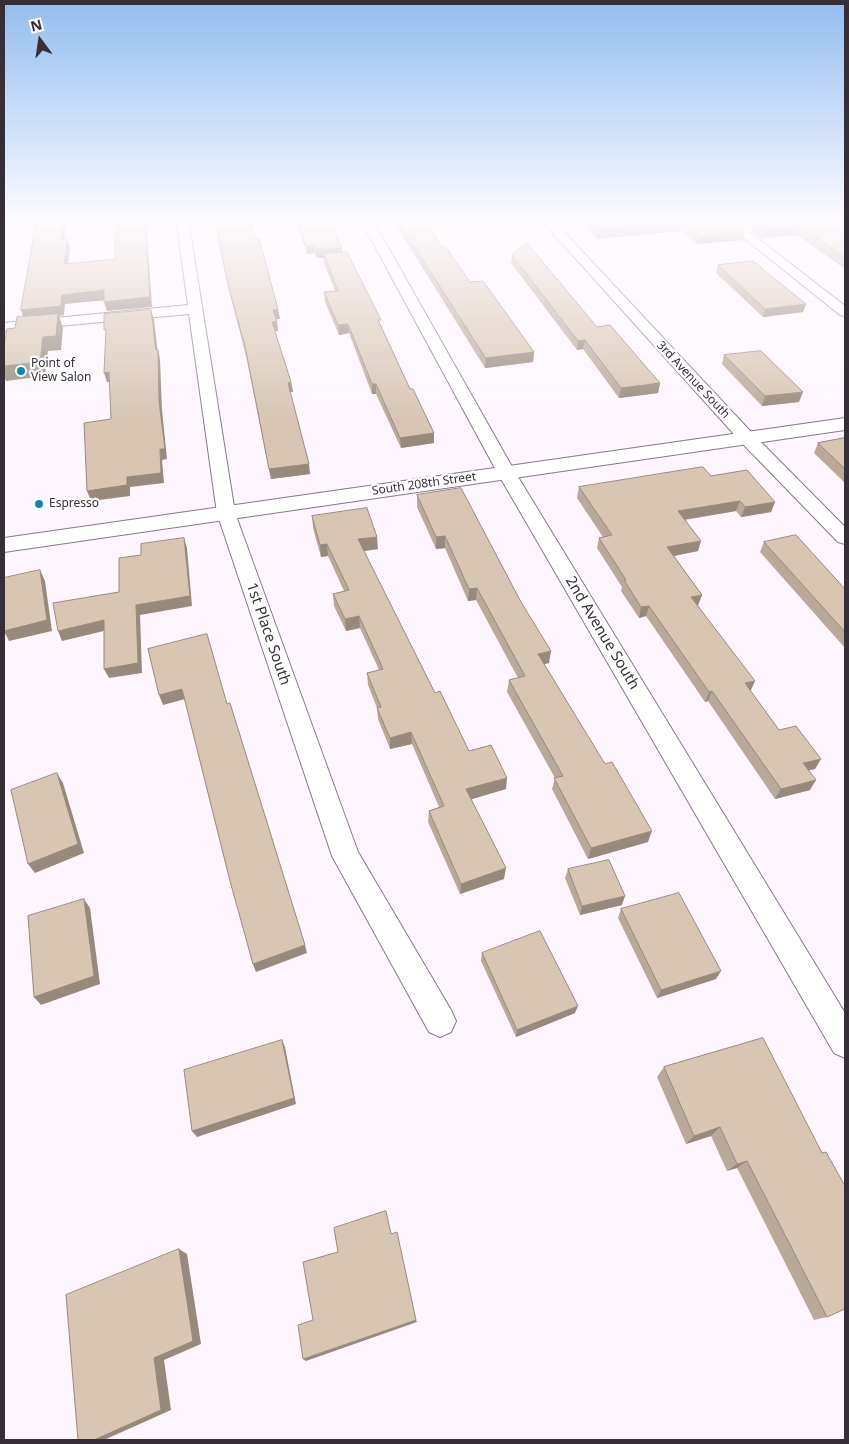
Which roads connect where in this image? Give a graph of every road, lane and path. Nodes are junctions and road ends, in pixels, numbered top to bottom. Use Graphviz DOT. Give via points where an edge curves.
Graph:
graph roads {
  1 [pos="191,286"];
  2 [pos="403,286"];
  3 [pos="607,286"];
  4 [pos="812,286"];
  5 [pos="194,309"];
  6 [pos="845,312"];
  7 [pos="4,327"];
  8 [pos="845,424"];
  9 [pos="747,438"];
  10 [pos="506,472"];
  11 [pos="226,513"];
  12 [pos="845,538"];
  13 [pos="4,545"];
  14 [pos="440,1021"];
  15 [pos="845,1042"];
  1 -- 5 [label="street, 1st Place South"];
  2 -- 10 [label="street, 2nd Avenue South"];
  3 -- 9 [label="street, 3rd Avenue South"];
  4 -- 6 [label="street"];
  5 -- 7 [label="street"];
  5 -- 11 [label="street, 1st Place South"];
  8 -- 9 [label="street, South 208th Street"];
  9 -- 10 [label="street, South 208th Street"];
  9 -- 12 [label="street, 3rd Avenue South"];
  10 -- 11 [label="street, South 208th Street"];
  10 -- 15 [label="street, 2nd Avenue South"];
  11 -- 13 [label="street, South 208th Street"];
  11 -- 14 [label="street, 1st Place South" via="346,856"];
}
